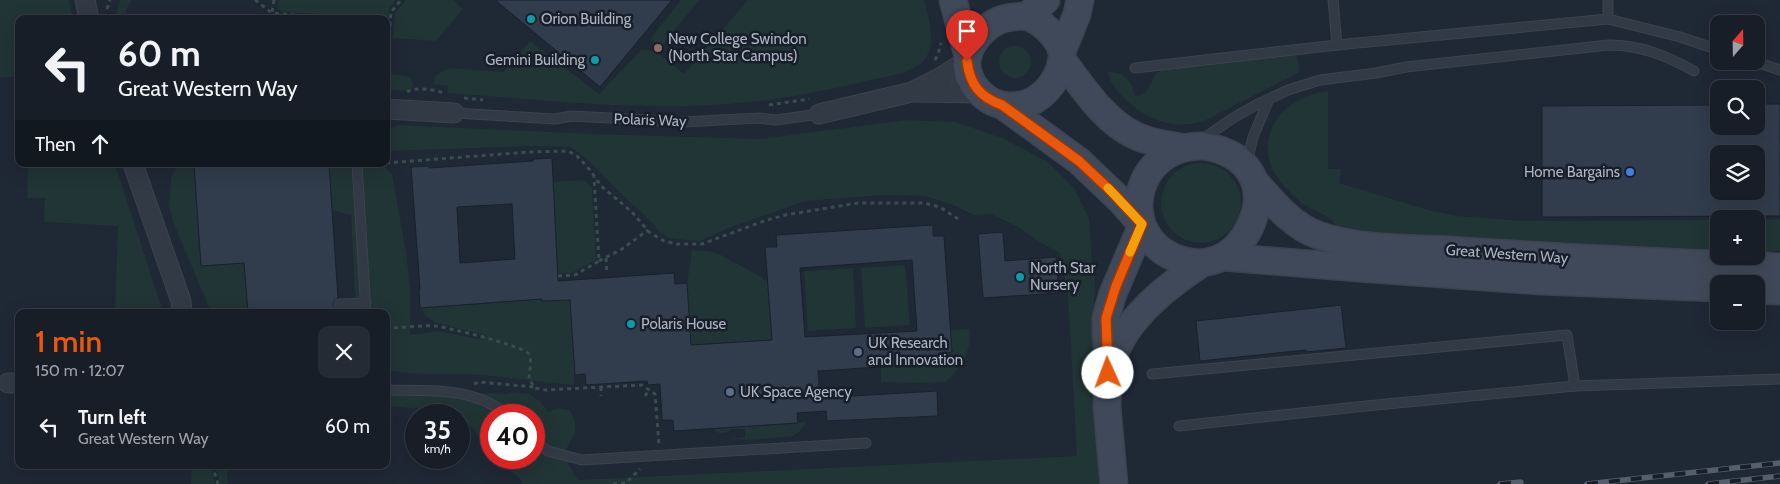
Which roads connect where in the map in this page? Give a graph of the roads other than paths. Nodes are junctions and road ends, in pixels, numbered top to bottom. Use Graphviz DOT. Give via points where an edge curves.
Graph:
graph roads {
  1 [pos="85,0"];
  2 [pos="953,0"];
  3 [pos="1080,0"];
  4 [pos="1333,0"];
  5 [pos="1608,0"];
  6 [pos="1026,8"];
  7 [pos="88,15"];
  8 [pos="1608,19"];
  9 [pos="1337,46"];
  10 [pos="1710,47"];
  11 [pos="1062,56"];
  12 [pos="967,59"];
  13 [pos="1765,65"];
  14 [pos="1136,68"];
  15 [pos="1780,70"];
  16 [pos="1694,71"];
  17 [pos="912,92"];
  18 [pos="991,99"];
  19 [pos="1269,100"];
  20 [pos="456,105"];
  21 [pos="817,106"];
  22 [pos="390,109"];
  23 [pos="1188,147"];
  24 [pos="134,167"];
  25 [pos="357,167"];
  26 [pos="1250,175"];
  27 [pos="1142,224"];
  28 [pos="1212,260"];
  29 [pos="1780,267"];
  30 [pos="1710,288"];
  31 [pos="1765,290"];
  32 [pos="1780,291"];
  33 [pos="339,304"];
  34 [pos="366,308"];
  35 [pos="184,309"];
  36 [pos="1109,362"];
  37 [pos="1152,374"];
  38 [pos="1780,379"];
  39 [pos="1575,386"];
  40 [pos="390,390"];
  41 [pos="490,404"];
  42 [pos="1180,426"];
  43 [pos="866,443"];
  44 [pos="545,449"];
  45 [pos="1114,484"];
  1 -- 7 [label="street"];
  2 -- 12 [label="main road"];
  3 -- 11 [label="main road"];
  4 -- 9 [label="lane"];
  5 -- 8 [label="lane"];
  6 -- 11 [label="main road" via="1054,37"];
  6 -- 12 [label="main road" via="993,24 977,38"];
  8 -- 9 [label="lane"];
  8 -- 10 [label="lane"];
  9 -- 14 [label="lane"];
  11 -- 18 [label="main road" via="1054,81 1041,96 1020,105"];
  11 -- 23 [label="main road" via="1095,102 1122,128 1146,140"];
  12 -- 17 [label="street, Polaris Way"];
  12 -- 18 [label="main road" via="968,72"];
  13 -- 15 [label="lane"];
  16 -- 19 [label="lane" via="1648,50 1609,45 1414,66 1320,80"];
  17 -- 18 [label="street, Polaris Way"];
  17 -- 21 [label="street, Polaris Way"];
  18 -- 27 [label="main road" via="1079,161"];
  19 -- 23 [label="lane"];
  19 -- 26 [label="lane" via="1253,137"];
  20 -- 21 [label="lane, Polaris Way" via="555,119 572,116 684,122 776,120"];
  20 -- 22 [label="street, Polaris Way"];
  23 -- 26 [label="main road" via="1224,150 1236,157"];
  23 -- 27 [label="main road" via="1158,163 1144,183 1139,201"];
  24 -- 35 [label="street"];
  25 -- 34 [label="lane"];
  26 -- 28 [label="main road" via="1255,207 1250,226 1243,240"];
  26 -- 29 [label="main road, Great Western Way" via="1274,204 1298,224 1337,241 1539,256"];
  27 -- 28 [label="main road" via="1162,251 1182,260"];
  27 -- 36 [label="main road" via="1114,289 1106,318"];
  28 -- 30 [label="main road, Great Western Way" via="1541,281"];
  28 -- 36 [label="main road" via="1175,282 1147,307 1126,332"];
  31 -- 32 [label="main road"];
  33 -- 34 [label="lane"];
  36 -- 45 [label="main road" via="1107,407"];
  37 -- 39 [label="lane" via="1567,335"];
  38 -- 39 [label="lane"];
  39 -- 42 [label="lane"];
  40 -- 41 [label="lane" via="451,392 471,395"];
  43 -- 44 [label="lane" via="582,460"];
}
